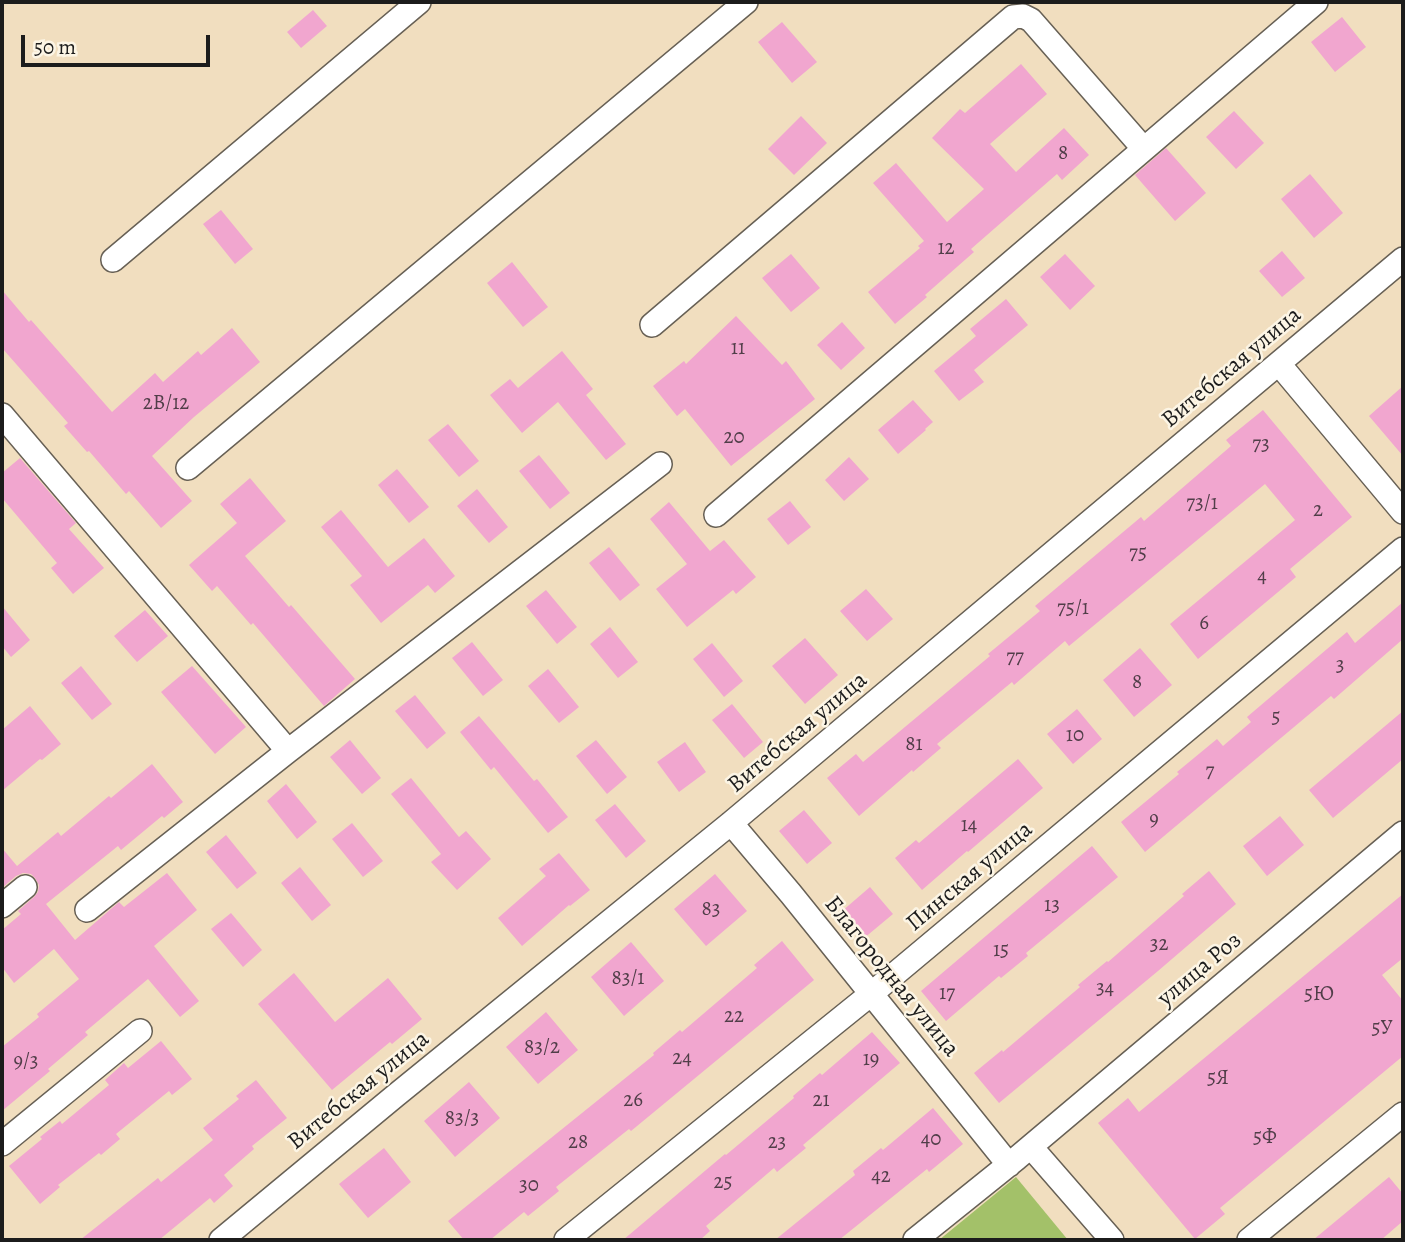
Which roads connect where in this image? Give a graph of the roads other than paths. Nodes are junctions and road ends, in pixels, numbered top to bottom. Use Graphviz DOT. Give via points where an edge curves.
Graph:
graph roads {
  1 [pos="419,2"];
  2 [pos="746,2"];
  3 [pos="1316,2"];
  4 [pos="1143,148"];
  5 [pos="1403,259"];
  6 [pos="113,260"];
  7 [pos="652,325"];
  8 [pos="1279,363"];
  9 [pos="2,415"];
  10 [pos="660,464"];
  11 [pos="188,468"];
  12 [pos="1403,512"];
  13 [pos="716,515"];
  14 [pos="1403,549"];
  15 [pos="288,751"];
  16 [pos="731,823"];
  17 [pos="1403,832"];
  18 [pos="25,887"];
  19 [pos="2,906"];
  20 [pos="87,909"];
  21 [pos="871,994"];
  22 [pos="139,1031"];
  23 [pos="1403,1114"];
  24 [pos="2,1144"];
  25 [pos="1031,1147"];
  26 [pos="1009,1165"];
  27 [pos="221,1240"];
  28 [pos="566,1240"];
  29 [pos="915,1240"];
  30 [pos="1112,1240"];
  31 [pos="1249,1240"];
  1 -- 6 [label="street"];
  2 -- 11 [label="street"];
  3 -- 4 [label="street"];
  4 -- 7 [label="street" via="1031,20 1013,17"];
  4 -- 13 [label="street"];
  5 -- 8 [label="street, Витебская улица"];
  8 -- 12 [label="street"];
  8 -- 16 [label="street, Витебская улица"];
  9 -- 15 [label="street"];
  10 -- 15 [label="street"];
  14 -- 21 [label="street, Пинская улица"];
  15 -- 20 [label="street"];
  16 -- 21 [label="street, Благородная улица"];
  16 -- 27 [label="street, Витебская улица"];
  17 -- 25 [label="street, улица Роз"];
  18 -- 19 [label="street"];
  21 -- 26 [label="street, Благородная улица"];
  21 -- 28 [label="street, Пинская улица"];
  22 -- 24 [label="street"];
  23 -- 31 [label="street"];
  25 -- 26 [label="street, улица Роз"];
  25 -- 30 [label="street"];
  26 -- 29 [label="street"];
}
